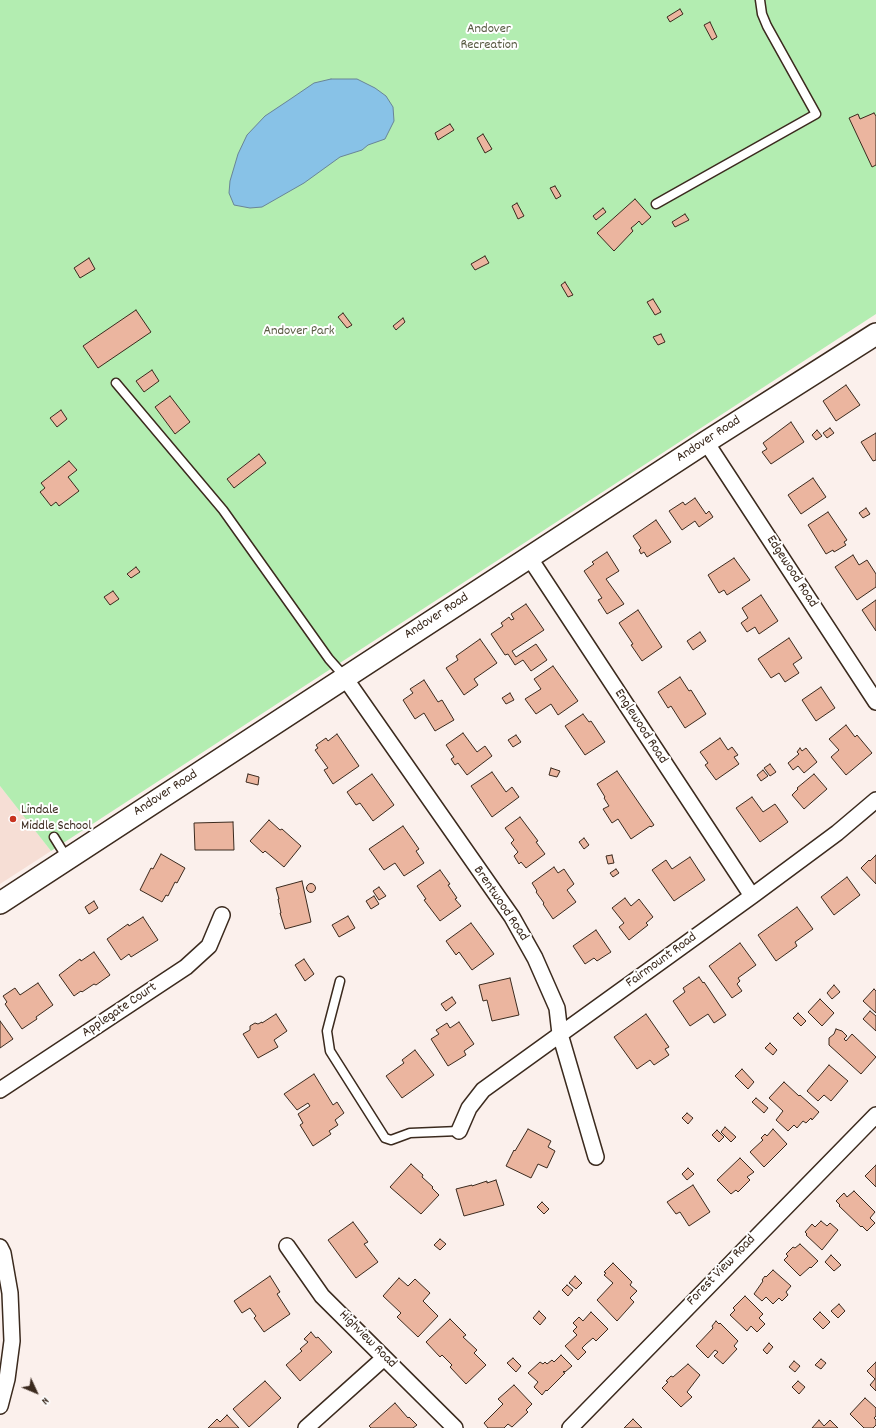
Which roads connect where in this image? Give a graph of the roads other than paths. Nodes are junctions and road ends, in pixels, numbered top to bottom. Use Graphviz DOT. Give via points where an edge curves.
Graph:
graph roads {
  1 [pos="760,0"];
  2 [pos="656,204"];
  3 [pos="876,334"];
  4 [pos="116,383"];
  5 [pos="706,442"];
  6 [pos="529,557"];
  7 [pos="345,678"];
  8 [pos="876,702"];
  9 [pos="876,800"];
  10 [pos="54,838"];
  11 [pos="68,858"];
  12 [pos="752,896"];
  13 [pos="0,903"];
  14 [pos="222,915"];
  15 [pos="340,981"];
  16 [pos="560,1034"];
  17 [pos="0,1090"];
  18 [pos="876,1115"];
  19 [pos="459,1130"];
  20 [pos="596,1157"];
  21 [pos="287,1246"];
  22 [pos="0,1247"];
  23 [pos="384,1358"];
  24 [pos="0,1406"];
  25 [pos="306,1428"];
  26 [pos="455,1428"];
  27 [pos="570,1428"];
  1 -- 2 [label="lane" via="767,26 816,114"];
  3 -- 5 [label="street, Andover Road"];
  4 -- 7 [label="lane" via="223,510 328,658"];
  5 -- 6 [label="street, Andover Road"];
  5 -- 8 [label="street, Edgewood Road"];
  6 -- 7 [label="street, Andover Road"];
  6 -- 12 [label="street, Englewood Road"];
  7 -- 11 [label="street, Andover Road"];
  7 -- 16 [label="street, Brentwood Road" via="512,917 535,958 557,1008"];
  9 -- 12 [label="street, Fairmount Road" via="837,833"];
  10 -- 11 [label="lane"];
  11 -- 13 [label="street, Andover Road"];
  12 -- 16 [label="street, Fairmount Road"];
  14 -- 17 [label="street, Applegate Court" via="208,946 186,967"];
  15 -- 19 [label="lane" via="327,1031 330,1051 385,1138 391,1140 410,1134"];
  16 -- 19 [label="street, Fairmount Road" via="482,1090 469,1108"];
  16 -- 20 [label="street, Brentwood Road"];
  18 -- 27 [label="street, Forest View Road"];
  21 -- 23 [label="street, Highview Road" via="322,1296"];
  22 -- 24 [label="street" via="10,1294 12,1341"];
  23 -- 25 [label="street"];
  23 -- 26 [label="street, Highview Road"];
}
